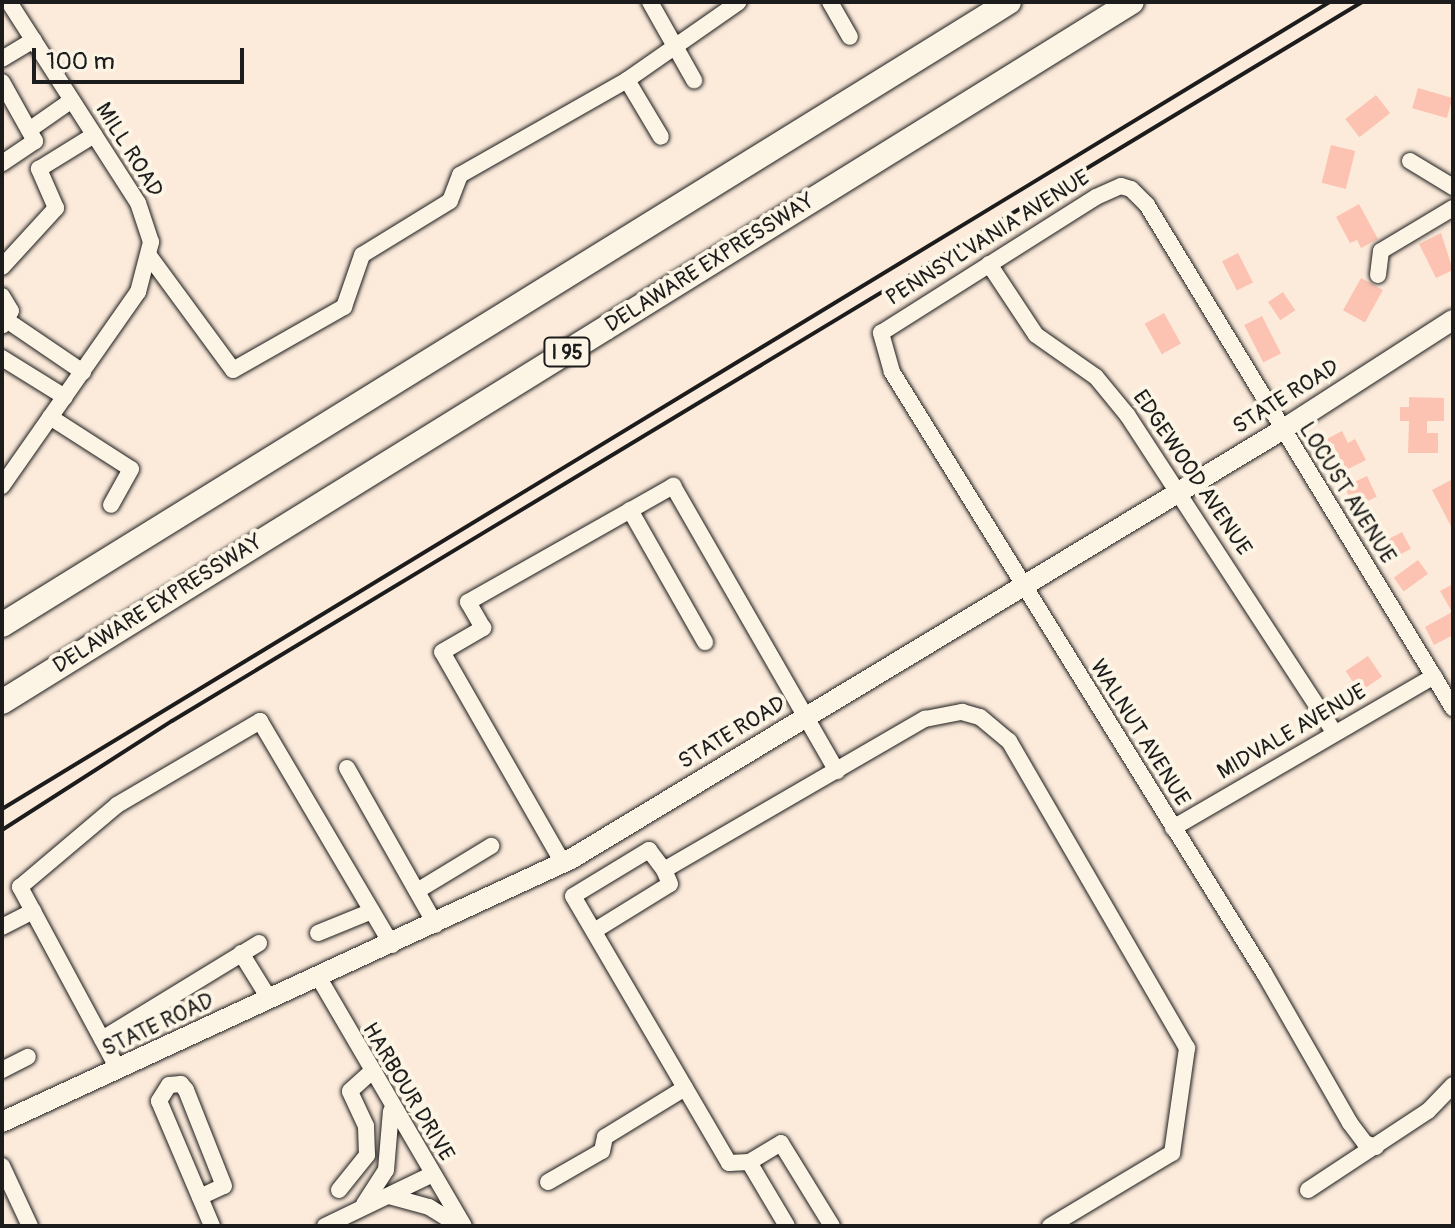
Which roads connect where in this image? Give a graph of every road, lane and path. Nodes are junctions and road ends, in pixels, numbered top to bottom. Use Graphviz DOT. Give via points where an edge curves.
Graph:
graph roads {
  1 [pos="9,2"];
  2 [pos="650,2"];
  3 [pos="739,2"];
  4 [pos="830,2"];
  5 [pos="1009,2"];
  6 [pos="1132,2"];
  7 [pos="850,37"];
  8 [pos="34,40"];
  9 [pos="674,44"];
  10 [pos="2,59"];
  11 [pos="627,80"];
  12 [pos="694,80"];
  13 [pos="2,82"];
  14 [pos="72,100"];
  15 [pos="29,130"];
  16 [pos="94,135"];
  17 [pos="661,137"];
  18 [pos="1410,161"];
  19 [pos="2,163"];
  20 [pos="1121,186"];
  21 [pos="1453,187"];
  22 [pos="1453,208"];
  23 [pos="150,257"];
  24 [pos="989,264"];
  25 [pos="2,267"];
  26 [pos="1378,275"];
  27 [pos="2,296"];
  28 [pos="1453,320"];
  29 [pos="3,321"];
  30 [pos="881,333"];
  31 [pos="2,358"];
  32 [pos="83,372"];
  33 [pos="65,397"];
  34 [pos="50,417"];
  35 [pos="1282,430"];
  36 [pos="2,486"];
  37 [pos="1180,490"];
  38 [pos="111,505"];
  39 [pos="630,510"];
  40 [pos="1025,583"];
  41 [pos="2,625"];
  42 [pos="705,642"];
  43 [pos="1434,676"];
  44 [pos="2,702"];
  45 [pos="1453,708"];
  46 [pos="806,716"];
  47 [pos="1333,731"];
  48 [pos="347,768"];
  49 [pos="837,771"];
  50 [pos="1173,828"];
  51 [pos="491,846"];
  52 [pos="563,863"];
  53 [pos="664,870"];
  54 [pos="417,891"];
  55 [pos="33,911"];
  56 [pos="372,911"];
  57 [pos="436,925"];
  58 [pos="2,927"];
  59 [pos="594,931"];
  60 [pos="318,933"];
  61 [pos="259,943"];
  62 [pos="392,945"];
  63 [pos="241,953"];
  64 [pos="319,978"];
  65 [pos="270,1000"];
  66 [pos="102,1039"];
  67 [pos="28,1057"];
  68 [pos="118,1069"];
  69 [pos="2,1070"];
  70 [pos="371,1072"];
  71 [pos="1453,1085"];
  72 [pos="685,1088"];
  73 [pos="391,1105"];
  74 [pos="2,1122"];
  75 [pos="1376,1147"];
  76 [pos="749,1162"];
  77 [pos="2,1166"];
  78 [pos="431,1175"];
  79 [pos="548,1182"];
  80 [pos="339,1190"];
  81 [pos="1308,1190"];
  82 [pos="388,1196"];
  83 [pos="200,1197"];
  84 [pos="360,1209"];
  85 [pos="30,1226"];
  86 [pos="212,1226"];
  87 [pos="325,1226"];
  88 [pos="462,1226"];
  89 [pos="787,1226"];
  90 [pos="832,1226"];
  91 [pos="1050,1226"];
  1 -- 8 [label="street, MILL ROAD"];
  2 -- 9 [label="street"];
  3 -- 9 [label="street"];
  4 -- 7 [label="street"];
  5 -- 41 [label="highway"];
  6 -- 44 [label="highway, DELAWARE EXPRESSWAY / I 95"];
  8 -- 10 [label="street"];
  8 -- 14 [label="street, MILL ROAD"];
  9 -- 11 [label="street"];
  9 -- 12 [label="street"];
  11 -- 17 [label="street"];
  11 -- 23 [label="street" via="460,175 450,201 362,255 344,307 233,370"];
  13 -- 15 [label="street"];
  14 -- 15 [label="street"];
  14 -- 16 [label="street, MILL ROAD"];
  15 -- 19 [label="street" via="35,141"];
  16 -- 23 [label="street, MILL ROAD" via="145,220"];
  16 -- 25 [label="street" via="39,169 56,208"];
  18 -- 21 [label="street"];
  20 -- 24 [label="street, PENNSYLVANIA AVENUE"];
  20 -- 35 [label="street, LOCUST AVENUE" via="1147,205"];
  22 -- 26 [label="street" via="1381,251"];
  23 -- 32 [label="street, MILL ROAD" via="138,292"];
  24 -- 30 [label="street, PENNSYLVANIA AVENUE"];
  24 -- 37 [label="street, EDGEWOOD AVENUE" via="1049,348 1081,365 1115,398 1145,448"];
  27 -- 29 [label="street" via="11,311"];
  28 -- 35 [label="main road, STATE ROAD"];
  29 -- 32 [label="street"];
  30 -- 40 [label="street, WALNUT AVENUE" via="892,372"];
  31 -- 33 [label="street"];
  32 -- 33 [label="street, MILL ROAD"];
  33 -- 34 [label="street, MILL ROAD"];
  34 -- 36 [label="street, MILL ROAD"];
  34 -- 38 [label="street" via="131,469"];
  35 -- 37 [label="main road, STATE ROAD"];
  35 -- 43 [label="street, LOCUST AVENUE"];
  37 -- 40 [label="main road, STATE ROAD"];
  37 -- 47 [label="street, EDGEWOOD AVENUE"];
  39 -- 42 [label="street"];
  39 -- 46 [label="street" via="673,486"];
  39 -- 52 [label="street" via="468,602 483,628 442,652"];
  40 -- 46 [label="main road, STATE ROAD"];
  40 -- 50 [label="street, WALNUT AVENUE"];
  43 -- 45 [label="street, LOCUST AVENUE"];
  43 -- 47 [label="street, MIDVALE AVENUE"];
  46 -- 49 [label="street"];
  46 -- 52 [label="main road, STATE ROAD"];
  47 -- 50 [label="street, MIDVALE AVENUE"];
  48 -- 54 [label="street"];
  49 -- 53 [label="street"];
  49 -- 91 [label="street" via="943,713 980,717 996,727 1187,1048 1172,1153"];
  50 -- 75 [label="street, WALNUT AVENUE" via="1360,1138"];
  51 -- 54 [label="street"];
  52 -- 57 [label="main road, STATE ROAD"];
  53 -- 59 [label="street" via="670,884"];
  53 -- 59 [label="street" via="649,850 573,896"];
  54 -- 57 [label="street"];
  55 -- 56 [label="street" via="20,887 117,805 260,721"];
  55 -- 58 [label="street"];
  55 -- 66 [label="street"];
  56 -- 60 [label="street"];
  56 -- 62 [label="street"];
  57 -- 62 [label="main road, STATE ROAD"];
  59 -- 72 [label="street"];
  61 -- 63 [label="street"];
  62 -- 64 [label="main road, STATE ROAD"];
  63 -- 65 [label="street"];
  63 -- 66 [label="street"];
  64 -- 65 [label="main road, STATE ROAD"];
  64 -- 70 [label="street, HARBOUR DRIVE"];
  65 -- 68 [label="main road, STATE ROAD"];
  66 -- 68 [label="street"];
  67 -- 69 [label="street"];
  68 -- 74 [label="main road, STATE ROAD"];
  70 -- 73 [label="street, HARBOUR DRIVE"];
  70 -- 80 [label="street" via="350,1091 366,1126 367,1155"];
  71 -- 75 [label="street" via="1438,1103"];
  72 -- 76 [label="street" via="729,1163"];
  72 -- 79 [label="street" via="605,1137 602,1151"];
  73 -- 78 [label="street, HARBOUR DRIVE"];
  73 -- 84 [label="street" via="386,1170"];
  75 -- 81 [label="street"];
  76 -- 89 [label="street"];
  76 -- 90 [label="street" via="781,1143"];
  77 -- 85 [label="street"];
  78 -- 82 [label="street"];
  78 -- 88 [label="street, HARBOUR DRIVE"];
  82 -- 84 [label="street"];
  82 -- 88 [label="street" via="429,1207"];
  83 -- 83 [label="street" via="159,1101 169,1085 181,1084 186,1090 224,1186"];
  83 -- 86 [label="street"];
  84 -- 87 [label="street"];
}
